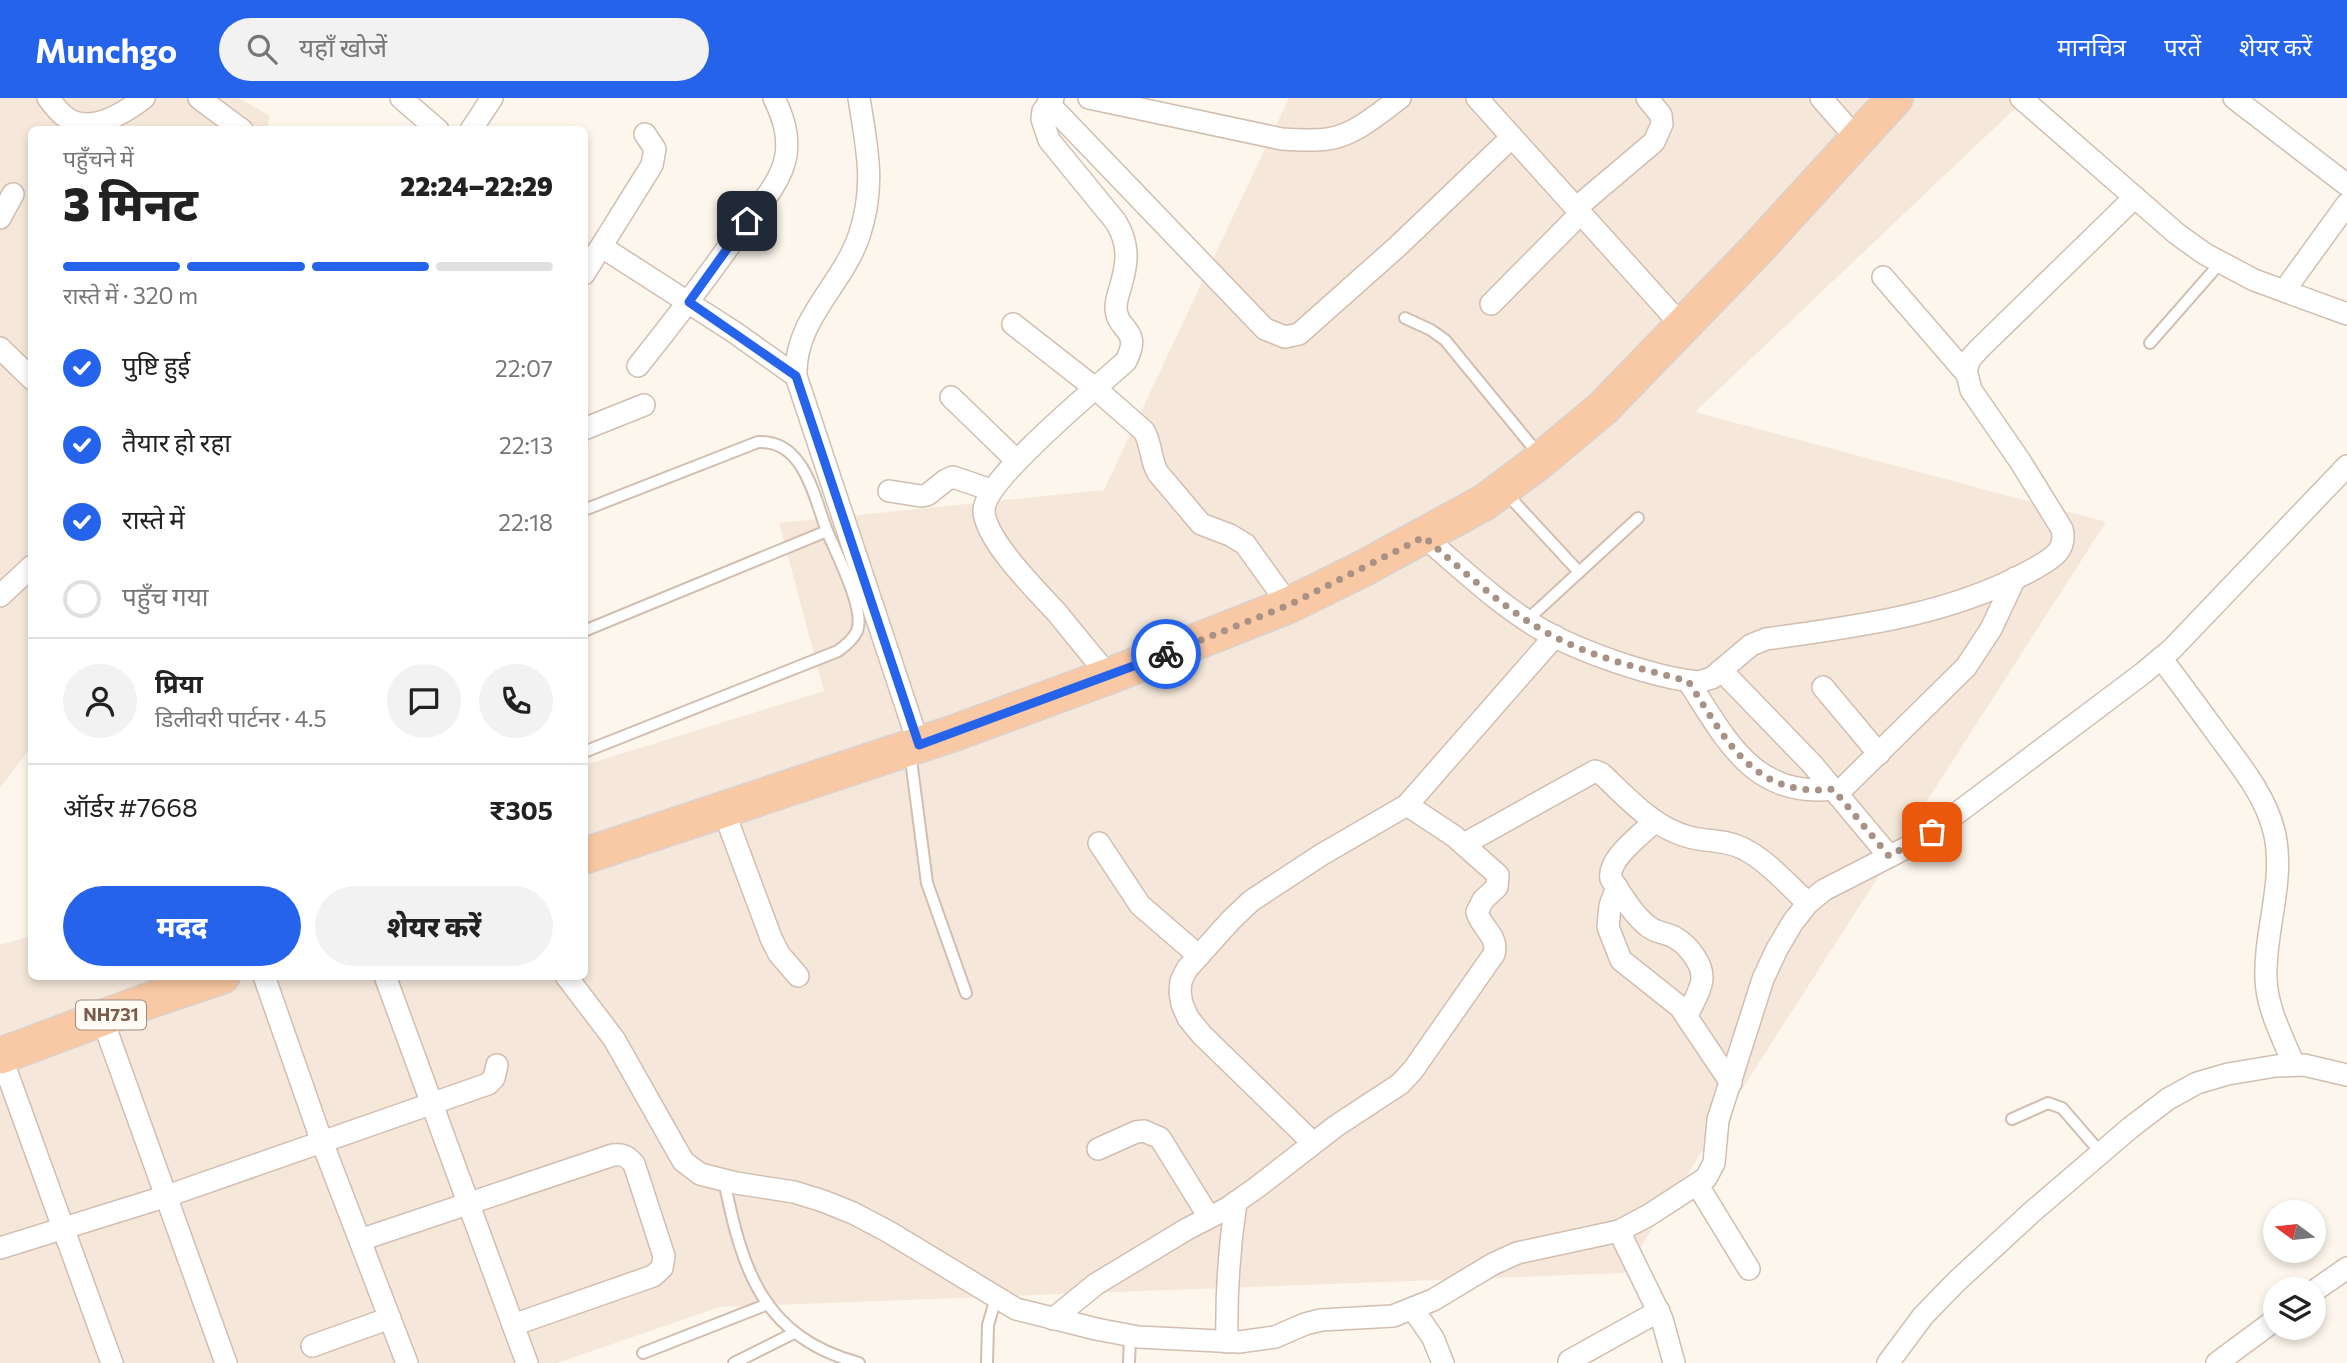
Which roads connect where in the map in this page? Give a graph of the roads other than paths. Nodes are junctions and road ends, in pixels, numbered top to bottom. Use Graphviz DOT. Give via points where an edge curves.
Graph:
graph roads {
  1 [pos="48,98"];
  2 [pos="144,98"];
  3 [pos="200,98"];
  4 [pos="401,98"];
  5 [pos="492,98"];
  6 [pos="774,98"];
  7 [pos="859,98"];
  8 [pos="1089,98"];
  9 [pos="1400,98"];
  10 [pos="1477,98"];
  11 [pos="1647,98"];
  12 [pos="1821,98"];
  13 [pos="1895,98"];
  14 [pos="2021,98"];
  15 [pos="2234,98"];
  16 [pos="1051,100"];
  17 [pos="237,126"];
  18 [pos="433,126"];
  19 [pos="474,126"];
  20 [pos="645,134"];
  21 [pos="1512,137"];
  22 [pos="1858,140"];
  23 [pos="2347,185"];
  24 [pos="13,194"];
  25 [pos="2135,197"];
  26 [pos="2347,204"];
  27 [pos="1578,211"];
  28 [pos="0,218"];
  29 [pos="602,247"];
  30 [pos="2221,262"];
  31 [pos="588,268"];
  32 [pos="1883,278"];
  33 [pos="2284,291"];
  34 [pos="689,302"];
  35 [pos="1491,304"];
  36 [pos="2347,314"];
  37 [pos="1405,318"];
  38 [pos="1013,324"];
  39 [pos="1684,327"];
  40 [pos="2150,342"];
  41 [pos="0,348"];
  42 [pos="638,366"];
  43 [pos="1966,373"];
  44 [pos="28,375"];
  45 [pos="796,376"];
  46 [pos="1096,389"];
  47 [pos="951,397"];
  48 [pos="645,405"];
  49 [pos="588,427"];
  50 [pos="1542,458"];
  51 [pos="1017,461"];
  52 [pos="2347,466"];
  53 [pos="991,490"];
  54 [pos="1502,490"];
  55 [pos="889,491"];
  56 [pos="588,508"];
  57 [pos="1638,518"];
  58 [pos="827,531"];
  59 [pos="1424,537"];
  60 [pos="28,570"];
  61 [pos="1579,572"];
  62 [pos="2015,578"];
  63 [pos="0,596"];
  64 [pos="1289,605"];
  65 [pos="1527,620"];
  66 [pos="588,629"];
  67 [pos="1555,636"];
  68 [pos="2161,658"];
  69 [pos="1721,670"];
  70 [pos="1109,676"];
  71 [pos="1688,681"];
  72 [pos="1823,687"];
  73 [pos="914,746"];
  74 [pos="588,750"];
  75 [pos="1880,754"];
  76 [pos="1835,791"];
  77 [pos="1407,805"];
  78 [pos="723,809"];
  79 [pos="1655,821"];
  80 [pos="1099,843"];
  81 [pos="1464,845"];
  82 [pos="588,855"];
  83 [pos="1889,856"];
  84 [pos="1617,887"];
  85 [pos="1808,903"];
  86 [pos="1199,956"];
  87 [pos="798,976"];
  88 [pos="211,980"];
  89 [pos="265,980"];
  90 [pos="386,980"];
  91 [pos="569,980"];
  92 [pos="966,993"];
  93 [pos="1687,1016"];
  94 [pos="102,1018"];
  95 [pos="1,1056"];
  96 [pos="497,1065"];
  97 [pos="2294,1065"];
  98 [pos="2347,1075"];
  99 [pos="1731,1083"];
  100 [pos="430,1104"];
  101 [pos="2011,1119"];
  102 [pos="322,1142"];
  103 [pos="1313,1143"];
  104 [pos="1098,1149"];
  105 [pos="2101,1153"];
  106 [pos="724,1180"];
  107 [pos="1697,1184"];
  108 [pos="167,1196"];
  109 [pos="1236,1202"];
  110 [pos="469,1204"];
  111 [pos="1209,1217"];
  112 [pos="65,1229"];
  113 [pos="1619,1231"];
  114 [pos="360,1240"];
  115 [pos="0,1248"];
  116 [pos="2347,1268"];
  117 [pos="1749,1269"];
  118 [pos="2326,1283"];
  119 [pos="996,1298"];
  120 [pos="768,1304"];
  121 [pos="1413,1309"];
  122 [pos="1658,1311"];
  123 [pos="390,1318"];
  124 [pos="1053,1319"];
  125 [pos="513,1325"];
  126 [pos="2263,1329"];
  127 [pos="794,1333"];
  128 [pos="1130,1335"];
  129 [pos="1227,1342"];
  130 [pos="312,1346"];
  131 [pos="643,1353"];
  132 [pos="1569,1361"];
  133 [pos="112,1363"];
  134 [pos="226,1363"];
  135 [pos="407,1363"];
  136 [pos="527,1363"];
  137 [pos="734,1363"];
  138 [pos="859,1363"];
  139 [pos="987,1363"];
  140 [pos="1129,1363"];
  141 [pos="1443,1363"];
  142 [pos="1674,1363"];
  143 [pos="1888,1363"];
  144 [pos="2217,1363"];
  1 -- 2 [label="street" via="63,116 81,124 114,117"];
  3 -- 17 [label="street"];
  4 -- 18 [label="street"];
  5 -- 19 [label="street"];
  6 -- 34 [label="street" via="787,137 786,157 776,181"];
  7 -- 45 [label="street" via="869,201 858,238 801,338"];
  8 -- 9 [label="street" via="1294,140 1330,139 1349,132"];
  10 -- 21 [label="street"];
  11 -- 27 [label="street" via="1661,115 1654,142"];
  12 -- 22 [label="street"];
  13 -- 22 [label="highway"];
  14 -- 25 [label="street"];
  15 -- 23 [label="street"];
  16 -- 21 [label="street" via="1265,329 1285,337 1298,334 1398,246"];
  16 -- 46 [label="street" via="1042,119 1049,140 1116,222 1126,246 1127,264 1115,308 1133,345 1126,361"];
  20 -- 29 [label="street" via="655,149 652,165"];
  21 -- 27 [label="street"];
  22 -- 39 [label="highway"];
  24 -- 28 [label="street"];
  25 -- 30 [label="street" via="2177,234"];
  25 -- 43 [label="street" via="1979,349"];
  26 -- 33 [label="street"];
  27 -- 35 [label="street"];
  27 -- 39 [label="street"];
  29 -- 31 [label="street"];
  29 -- 34 [label="street"];
  30 -- 33 [label="street"];
  30 -- 40 [label="lane"];
  32 -- 43 [label="street"];
  33 -- 36 [label="street"];
  34 -- 42 [label="street"];
  34 -- 45 [label="street"];
  37 -- 50 [label="lane" via="1445,340"];
  38 -- 46 [label="street"];
  39 -- 50 [label="highway" via="1603,408"];
  41 -- 44 [label="street"];
  43 -- 62 [label="street" via="1971,390 2062,529 2062,548 2055,556"];
  45 -- 73 [label="street"];
  46 -- 51 [label="street"];
  46 -- 64 [label="street" via="1144,431 1154,467 1195,517 1245,544"];
  47 -- 51 [label="street"];
  48 -- 49 [label="street"];
  50 -- 54 [label="highway"];
  51 -- 53 [label="street"];
  52 -- 68 [label="street"];
  53 -- 55 [label="street" via="953,477 927,495"];
  53 -- 70 [label="street" via="984,513 988,527 1021,575"];
  54 -- 59 [label="highway"];
  54 -- 61 [label="lane"];
  56 -- 58 [label="lane" via="769,441 782,445 801,464"];
  57 -- 61 [label="lane"];
  58 -- 66 [label="lane"];
  58 -- 74 [label="lane" via="859,618 849,642 838,651"];
  59 -- 64 [label="highway"];
  59 -- 65 [label="street"];
  60 -- 63 [label="street"];
  61 -- 65 [label="lane"];
  62 -- 69 [label="street" via="1975,596 1899,618 1766,639 1751,645"];
  62 -- 75 [label="street" via="1991,629 1966,667"];
  64 -- 70 [label="highway"];
  65 -- 67 [label="street"];
  67 -- 71 [label="street" via="1609,659"];
  67 -- 77 [label="street"];
  68 -- 83 [label="street" via="1957,815"];
  68 -- 97 [label="street" via="2252,781 2275,833 2277,879 2266,982"];
  69 -- 71 [label="street" via="1712,678"];
  69 -- 76 [label="street"];
  70 -- 73 [label="highway"];
  71 -- 76 [label="street" via="1733,750 1763,777 1798,789"];
  72 -- 75 [label="street"];
  73 -- 78 [label="highway"];
  73 -- 92 [label="lane" via="927,883"];
  75 -- 76 [label="street"];
  76 -- 83 [label="street"];
  77 -- 81 [label="street"];
  77 -- 86 [label="street" via="1251,901"];
  78 -- 82 [label="highway"];
  78 -- 87 [label="street" via="771,938"];
  79 -- 81 [label="street" via="1595,771"];
  79 -- 84 [label="street" via="1614,863 1610,874"];
  79 -- 85 [label="street" via="1689,837 1740,847"];
  80 -- 86 [label="street" via="1140,905"];
  81 -- 103 [label="street" via="1498,875 1497,887 1477,912 1494,940 1494,954 1401,1084"];
  83 -- 85 [label="street" via="1835,883"];
  84 -- 93 [label="street" via="1608,927 1621,960 1669,996"];
  84 -- 93 [label="street" via="1641,920 1687,946 1701,965 1703,980"];
  85 -- 99 [label="street" via="1782,940 1763,979"];
  86 -- 103 [label="street" via="1181,981 1188,1018"];
  88 -- 94 [label="highway, NH731"];
  89 -- 102 [label="street"];
  90 -- 100 [label="street"];
  91 -- 106 [label="street" via="614,1039 682,1161 700,1174"];
  93 -- 99 [label="street"];
  94 -- 95 [label="highway, NH731"];
  94 -- 108 [label="street"];
  95 -- 112 [label="street"];
  96 -- 100 [label="street" via="488,1084"];
  97 -- 98 [label="street"];
  97 -- 105 [label="street" via="2197,1083 2168,1099"];
  99 -- 107 [label="street" via="1716,1130 1714,1163"];
  100 -- 102 [label="street"];
  100 -- 110 [label="street"];
  101 -- 105 [label="lane" via="2049,1102 2062,1108"];
  102 -- 108 [label="street"];
  102 -- 114 [label="street"];
  103 -- 109 [label="street"];
  104 -- 111 [label="street" via="1136,1132 1160,1138"];
  105 -- 143 [label="street" via="1956,1282"];
  106 -- 119 [label="street" via="794,1192 853,1213"];
  106 -- 120 [label="lane" via="741,1254"];
  107 -- 113 [label="street"];
  107 -- 117 [label="street"];
  108 -- 112 [label="street"];
  108 -- 134 [label="street"];
  109 -- 111 [label="street"];
  109 -- 129 [label="street" via="1226,1282"];
  110 -- 114 [label="street"];
  110 -- 125 [label="street"];
  110 -- 125 [label="street" via="613,1155 623,1155 634,1164 664,1256 662,1268 653,1276"];
  111 -- 124 [label="street" via="1096,1284"];
  112 -- 115 [label="street"];
  112 -- 133 [label="street"];
  113 -- 121 [label="street" via="1517,1253"];
  113 -- 122 [label="street"];
  114 -- 123 [label="street"];
  116 -- 118 [label="street"];
  119 -- 124 [label="street"];
  119 -- 139 [label="lane" via="987,1333"];
  120 -- 127 [label="lane"];
  120 -- 131 [label="lane"];
  121 -- 129 [label="street" via="1393,1316 1321,1320 1260,1340"];
  121 -- 141 [label="street"];
  122 -- 132 [label="street"];
  122 -- 142 [label="street"];
  123 -- 130 [label="street"];
  123 -- 135 [label="street"];
  124 -- 128 [label="street"];
  125 -- 136 [label="street"];
  126 -- 144 [label="street"];
  127 -- 137 [label="lane"];
  127 -- 138 [label="lane" via="838,1358"];
  128 -- 129 [label="street"];
  128 -- 140 [label="lane"];
}
